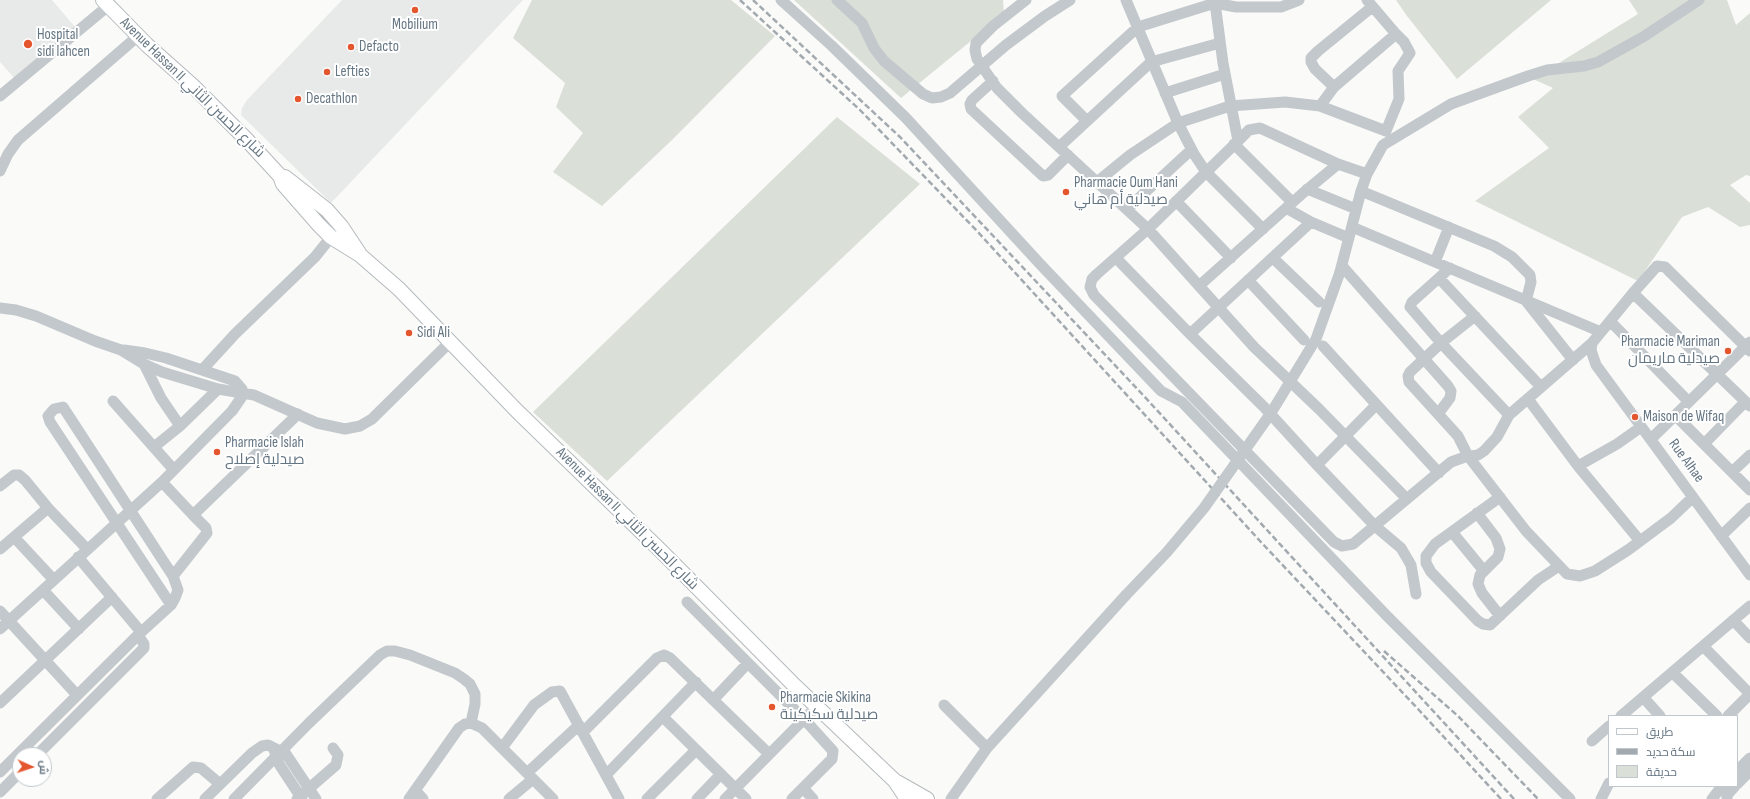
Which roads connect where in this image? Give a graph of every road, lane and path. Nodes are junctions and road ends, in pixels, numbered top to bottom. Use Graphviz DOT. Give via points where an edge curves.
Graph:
graph roads {
  1 [pos="781,0"];
  2 [pos="837,0"];
  3 [pos="1070,0"];
  4 [pos="1126,0"];
  5 [pos="1299,0"];
  6 [pos="1699,0"];
  7 [pos="1021,2"];
  8 [pos="1215,2"];
  9 [pos="105,3"];
  10 [pos="1370,3"];
  11 [pos="1138,27"];
  12 [pos="1396,34"];
  13 [pos="138,36"];
  14 [pos="1220,43"];
  15 [pos="1152,62"];
  16 [pos="981,66"];
  17 [pos="1225,74"];
  18 [pos="993,81"];
  19 [pos="1334,87"];
  20 [pos="1165,93"];
  21 [pos="0,96"];
  22 [pos="1230,106"];
  23 [pos="1320,106"];
  24 [pos="1088,121"];
  25 [pos="1178,123"];
  26 [pos="1236,142"];
  27 [pos="1059,147"];
  28 [pos="1191,150"];
  29 [pos="1068,155"];
  30 [pos="1338,164"];
  31 [pos="0,170"];
  32 [pos="1206,172"];
  33 [pos="1367,174"];
  34 [pos="1097,182"];
  35 [pos="1307,189"];
  36 [pos="1361,191"];
  37 [pos="1176,201"];
  38 [pos="1289,205"];
  39 [pos="313,206"];
  40 [pos="1127,209"];
  41 [pos="1356,209"];
  42 [pos="1311,222"];
  43 [pos="341,226"];
  44 [pos="1352,227"];
  45 [pos="1449,227"];
  46 [pos="1148,229"];
  47 [pos="1263,229"];
  48 [pos="331,236"];
  49 [pos="1349,238"];
  50 [pos="360,255"];
  51 [pos="1116,258"];
  52 [pos="1231,258"];
  53 [pos="1273,258"];
  54 [pos="1435,262"];
  55 [pos="1450,268"];
  56 [pos="1341,269"];
  57 [pos="1439,278"];
  58 [pos="1248,280"];
  59 [pos="1200,285"];
  60 [pos="1633,292"];
  61 [pos="1526,301"];
  62 [pos="1319,302"];
  63 [pos="0,308"];
  64 [pos="1219,308"];
  65 [pos="1475,316"];
  66 [pos="1610,321"];
  67 [pos="1601,332"];
  68 [pos="1190,334"];
  69 [pos="1304,340"];
  70 [pos="450,342"];
  71 [pos="1441,343"];
  72 [pos="1592,343"];
  73 [pos="1323,346"];
  74 [pos="1748,346"];
  75 [pos="121,350"];
  76 [pos="1424,359"];
  77 [pos="1573,360"];
  78 [pos="144,364"];
  79 [pos="203,369"];
  80 [pos="1718,375"];
  81 [pos="1541,387"];
  82 [pos="218,389"];
  83 [pos="243,393"];
  84 [pos="1528,399"];
  85 [pos="113,400"];
  86 [pos="1689,402"];
  87 [pos="1748,404"];
  88 [pos="1376,405"];
  89 [pos="298,414"];
  90 [pos="1438,414"];
  91 [pos="1509,415"];
  92 [pos="1676,416"];
  93 [pos="180,426"];
  94 [pos="1642,427"];
  95 [pos="1344,436"];
  96 [pos="1651,439"];
  97 [pos="1704,444"];
  98 [pos="154,447"];
  99 [pos="1750,455"];
  100 [pos="1468,456"];
  101 [pos="1317,465"];
  102 [pos="1578,466"];
  103 [pos="174,470"];
  104 [pos="1732,472"];
  105 [pos="1439,473"];
  106 [pos="162,482"];
  107 [pos="0,486"];
  108 [pos="1750,490"];
  109 [pos="1500,497"];
  110 [pos="1693,497"];
  111 [pos="1407,499"];
  112 [pos="48,508"];
  113 [pos="1750,508"];
  114 [pos="130,512"];
  115 [pos="1477,513"];
  116 [pos="193,515"];
  117 [pos="117,522"];
  118 [pos="1375,526"];
  119 [pos="1452,532"];
  120 [pos="1721,536"];
  121 [pos="14,537"];
  122 [pos="1640,541"];
  123 [pos="0,549"];
  124 [pos="87,549"];
  125 [pos="78,557"];
  126 [pos="1747,563"];
  127 [pos="1559,566"];
  128 [pos="1484,571"];
  129 [pos="173,576"];
  130 [pos="1750,576"];
  131 [pos="53,579"];
  132 [pos="43,590"];
  133 [pos="1416,594"];
  134 [pos="112,597"];
  135 [pos="687,602"];
  136 [pos="171,605"];
  137 [pos="1750,606"];
  138 [pos="0,611"];
  139 [pos="1500,616"];
  140 [pos="1733,620"];
  141 [pos="9,621"];
  142 [pos="0,629"];
  143 [pos="79,629"];
  144 [pos="140,634"];
  145 [pos="1750,638"];
  146 [pos="753,642"];
  147 [pos="1703,646"];
  148 [pos="744,659"];
  149 [pos="45,662"];
  150 [pos="100,673"];
  151 [pos="1674,673"];
  152 [pos="696,682"];
  153 [pos="109,683"];
  154 [pos="1750,694"];
  155 [pos="77,695"];
  156 [pos="1643,698"];
  157 [pos="714,699"];
  158 [pos="0,704"];
  159 [pos="944,705"];
  160 [pos="817,706"];
  161 [pos="1622,715"];
  162 [pos="1659,715"];
  163 [pos="1716,715"];
  164 [pos="1729,715"];
  165 [pos="663,717"];
  166 [pos="804,719"];
  167 [pos="471,723"];
  168 [pos="1608,727"];
  169 [pos="581,729"];
  170 [pos="1592,741"];
  171 [pos="45,747"];
  172 [pos="333,748"];
  173 [pos="502,748"];
  174 [pos="986,748"];
  175 [pos="696,751"];
  176 [pos="277,752"];
  177 [pos="769,754"];
  178 [pos="1750,758"];
  179 [pos="1738,770"];
  180 [pos="1750,771"];
  181 [pos="0,772"];
  182 [pos="721,774"];
  183 [pos="606,775"];
  184 [pos="530,776"];
  185 [pos="12,780"];
  186 [pos="895,781"];
  187 [pos="1738,783"];
  188 [pos="220,784"];
  189 [pos="1608,785"];
  190 [pos="1721,787"];
  191 [pos="1734,787"];
  192 [pos="735,788"];
  193 [pos="803,788"];
  194 [pos="309,789"];
  195 [pos="0,792"];
  196 [pos="412,794"];
  197 [pos="299,798"];
  198 [pos="157,799"];
  199 [pos="205,799"];
  200 [pos="234,799"];
  201 [pos="316,799"];
  202 [pos="423,799"];
  203 [pos="509,799"];
  204 [pos="553,799"];
  205 [pos="619,799"];
  206 [pos="647,799"];
  207 [pos="697,799"];
  208 [pos="725,799"];
  209 [pos="746,799"];
  210 [pos="792,799"];
  211 [pos="813,799"];
  212 [pos="907,799"];
  213 [pos="927,799"];
  214 [pos="951,799"];
  215 [pos="1570,799"];
  216 [pos="1601,799"];
  217 [pos="1712,799"];
  218 [pos="1727,799"];
  1 -- 215 [label="street" via="906,118 1161,391 1182,402 1387,616"];
  2 -- 16 [label="street" via="862,24 884,61 923,94 932,98 950,93"];
  3 -- 16 [label="street" via="1045,16"];
  4 -- 11 [label="street"];
  5 -- 8 [label="street" via="1281,7 1236,7"];
  6 -- 33 [label="street" via="1644,37 1598,62 1547,70 1450,104 1383,145"];
  7 -- 16 [label="street" via="976,43 976,56"];
  8 -- 11 [label="street"];
  8 -- 14 [label="street"];
  9 -- 13 [label="main road, Avenue Hassan II شارع الحسن الثاني"];
  9 -- 21 [label="street"];
  10 -- 12 [label="street"];
  10 -- 19 [label="street" via="1312,58 1311,62 1315,68"];
  11 -- 15 [label="street"];
  11 -- 24 [label="street" via="1062,96"];
  12 -- 19 [label="street"];
  12 -- 23 [label="street" via="1410,53 1398,71 1399,99 1386,131"];
  13 -- 31 [label="street" via="18,140"];
  13 -- 39 [label="main road, Avenue Hassan II شارع الحسن الثاني" via="192,86 280,176 289,190"];
  14 -- 15 [label="street"];
  14 -- 17 [label="street"];
  15 -- 20 [label="street"];
  15 -- 24 [label="street"];
  16 -- 18 [label="street"];
  17 -- 20 [label="street"];
  17 -- 22 [label="street"];
  18 -- 27 [label="street" via="1022,113"];
  18 -- 29 [label="street" via="972,100 971,109 1043,176 1048,175"];
  19 -- 23 [label="street"];
  20 -- 25 [label="street"];
  22 -- 23 [label="street" via="1279,102"];
  22 -- 25 [label="street"];
  22 -- 26 [label="street"];
  24 -- 27 [label="street"];
  25 -- 28 [label="street"];
  25 -- 34 [label="street" via="1130,155"];
  26 -- 30 [label="street" via="1249,130 1260,128"];
  26 -- 32 [label="street"];
  26 -- 38 [label="street"];
  27 -- 29 [label="street"];
  28 -- 32 [label="street"];
  28 -- 40 [label="street"];
  29 -- 34 [label="street"];
  30 -- 33 [label="street"];
  30 -- 35 [label="street"];
  32 -- 37 [label="street"];
  32 -- 47 [label="street"];
  33 -- 36 [label="street"];
  34 -- 40 [label="street"];
  35 -- 38 [label="street"];
  35 -- 41 [label="street"];
  36 -- 41 [label="street"];
  36 -- 45 [label="street"];
  37 -- 46 [label="street"];
  37 -- 52 [label="street"];
  38 -- 42 [label="street"];
  38 -- 47 [label="street"];
  39 -- 43 [label="main road, Avenue Hassan II شارع الحسن الثاني"];
  39 -- 48 [label="main road, Avenue Hassan II شارع الحسن الثاني" via="314,220"];
  40 -- 46 [label="street"];
  41 -- 44 [label="street"];
  42 -- 49 [label="street"];
  42 -- 53 [label="street"];
  43 -- 48 [label="main road" via="339,233"];
  43 -- 50 [label="main road, Avenue Hassan II شارع الحسن الثاني"];
  44 -- 49 [label="street"];
  44 -- 54 [label="street"];
  45 -- 54 [label="street"];
  45 -- 61 [label="street" via="1500,248 1526,269 1531,282"];
  46 -- 51 [label="street"];
  46 -- 59 [label="street"];
  47 -- 52 [label="street"];
  48 -- 50 [label="main road, Avenue Hassan II شارع الحسن الثاني"];
  48 -- 79 [label="street" via="315,257 235,334"];
  49 -- 56 [label="street"];
  50 -- 70 [label="main road, Avenue Hassan II شارع الحسن الثاني" via="399,289"];
  51 -- 68 [label="street"];
  51 -- 118 [label="street" via="1092,279 1090,287 1094,295 1334,542 1342,546 1353,544"];
  52 -- 59 [label="street"];
  53 -- 58 [label="street"];
  53 -- 62 [label="street"];
  54 -- 55 [label="street"];
  55 -- 57 [label="street"];
  55 -- 61 [label="street"];
  56 -- 76 [label="street"];
  56 -- 174 [label="street, bridge" via="1311,349 1267,420 1204,508 1167,552"];
  57 -- 65 [label="street"];
  57 -- 71 [label="street" via="1410,306"];
  58 -- 64 [label="street"];
  58 -- 69 [label="street"];
  59 -- 64 [label="street"];
  60 -- 66 [label="street"];
  60 -- 74 [label="street" via="1657,266 1662,266"];
  60 -- 80 [label="street"];
  61 -- 67 [label="street"];
  61 -- 77 [label="street"];
  63 -- 75 [label="street" via="25,312"];
  64 -- 68 [label="street"];
  64 -- 95 [label="street" via="1254,347"];
  65 -- 71 [label="street"];
  65 -- 81 [label="street"];
  66 -- 67 [label="street"];
  66 -- 86 [label="street"];
  67 -- 72 [label="street"];
  68 -- 101 [label="street" via="1264,407"];
  70 -- 89 [label="street" via="381,411 360,426 336,428"];
  70 -- 146 [label="main road, Avenue Hassan II شارع الحسن الثاني"];
  71 -- 76 [label="street"];
  71 -- 91 [label="street"];
  72 -- 77 [label="street"];
  72 -- 94 [label="street, Rue Alhae" via="1591,350 1596,364"];
  73 -- 88 [label="street"];
  74 -- 80 [label="street"];
  75 -- 78 [label="street"];
  75 -- 79 [label="street" via="154,354"];
  76 -- 90 [label="street" via="1451,391 1450,398"];
  76 -- 90 [label="street" via="1410,372 1408,379 1413,388"];
  77 -- 81 [label="street"];
  78 -- 82 [label="street"];
  78 -- 93 [label="street" via="161,398"];
  79 -- 83 [label="street" via="235,381"];
  80 -- 86 [label="street"];
  80 -- 87 [label="street"];
  81 -- 84 [label="street"];
  82 -- 83 [label="street"];
  82 -- 93 [label="street"];
  83 -- 89 [label="street" via="261,397"];
  83 -- 103 [label="street" via="235,408"];
  84 -- 91 [label="street"];
  84 -- 102 [label="street"];
  85 -- 98 [label="street"];
  86 -- 92 [label="street"];
  87 -- 97 [label="street"];
  88 -- 95 [label="street"];
  88 -- 105 [label="street"];
  89 -- 116 [label="street"];
  90 -- 100 [label="street" via="1458,436"];
  91 -- 100 [label="street" via="1492,444 1478,454"];
  92 -- 96 [label="street"];
  92 -- 97 [label="street"];
  93 -- 98 [label="street"];
  94 -- 96 [label="street, Rue Alhae"];
  94 -- 102 [label="street"];
  95 -- 101 [label="street"];
  95 -- 111 [label="street"];
  96 -- 110 [label="street, Rue Alhae"];
  97 -- 104 [label="street"];
  98 -- 103 [label="street"];
  99 -- 104 [label="street"];
  100 -- 105 [label="street" via="1451,462"];
  100 -- 109 [label="street"];
  101 -- 118 [label="street"];
  102 -- 122 [label="street"];
  103 -- 106 [label="street"];
  104 -- 108 [label="street"];
  105 -- 111 [label="street"];
  106 -- 114 [label="street"];
  106 -- 116 [label="street"];
  107 -- 112 [label="street" via="14,475 19,475"];
  109 -- 115 [label="street"];
  109 -- 127 [label="street"];
  110 -- 120 [label="street, Rue Alhae"];
  110 -- 122 [label="street" via="1671,518"];
  111 -- 118 [label="street"];
  112 -- 121 [label="street"];
  112 -- 124 [label="street"];
  113 -- 120 [label="street"];
  114 -- 117 [label="street"];
  114 -- 117 [label="street" via="62,407 51,411 48,416 50,422"];
  114 -- 129 [label="street"];
  115 -- 119 [label="street"];
  115 -- 128 [label="street" via="1496,538 1500,548 1498,557"];
  116 -- 129 [label="street" via="206,528 207,533"];
  117 -- 124 [label="street"];
  117 -- 136 [label="street"];
  118 -- 133 [label="street" via="1401,548 1411,565"];
  119 -- 128 [label="street"];
  119 -- 139 [label="street" via="1435,544 1426,556 1426,563 1445,587 1483,624 1490,625"];
  120 -- 126 [label="street, Rue Alhae"];
  121 -- 123 [label="street"];
  121 -- 131 [label="street"];
  122 -- 127 [label="street" via="1595,571 1580,576 1567,574"];
  124 -- 125 [label="street"];
  125 -- 131 [label="street"];
  125 -- 134 [label="street"];
  126 -- 130 [label="street, Rue Alhae"];
  127 -- 139 [label="street" via="1538,580"];
  128 -- 139 [label="street" via="1478,584"];
  129 -- 136 [label="street" via="178,590"];
  131 -- 132 [label="street"];
  132 -- 141 [label="street"];
  132 -- 143 [label="street"];
  134 -- 143 [label="street"];
  134 -- 144 [label="street"];
  135 -- 148 [label="street"];
  136 -- 144 [label="street"];
  137 -- 140 [label="street"];
  138 -- 141 [label="street"];
  140 -- 145 [label="street"];
  140 -- 147 [label="street"];
  141 -- 142 [label="street"];
  141 -- 149 [label="street"];
  143 -- 149 [label="street"];
  144 -- 150 [label="street"];
  144 -- 153 [label="street" via="144,648"];
  146 -- 148 [label="street"];
  146 -- 160 [label="main road, Avenue Hassan II شارع الحسن الثاني"];
  147 -- 151 [label="street"];
  147 -- 154 [label="street"];
  148 -- 157 [label="street"];
  148 -- 166 [label="street"];
  149 -- 155 [label="street"];
  149 -- 158 [label="street"];
  150 -- 153 [label="street"];
  150 -- 155 [label="street"];
  151 -- 156 [label="street"];
  151 -- 163 [label="street"];
  152 -- 157 [label="street"];
  152 -- 165 [label="street"];
  152 -- 169 [label="street" via="670,658 660,655"];
  153 -- 171 [label="street"];
  154 -- 164 [label="street"];
  155 -- 181 [label="street"];
  156 -- 161 [label="street"];
  156 -- 162 [label="street"];
  157 -- 177 [label="street"];
  159 -- 174 [label="street"];
  160 -- 166 [label="street"];
  160 -- 186 [label="main road, Avenue Hassan II شارع الحسن الثاني"];
  165 -- 175 [label="street"];
  165 -- 183 [label="street"];
  166 -- 177 [label="street"];
  166 -- 193 [label="street" via="834,753 832,759"];
  167 -- 173 [label="street" via="482,728"];
  167 -- 176 [label="street" via="475,694 470,684 455,673 410,655 387,651"];
  167 -- 196 [label="street" via="459,728"];
  168 -- 170 [label="street"];
  169 -- 173 [label="street" via="564,696 560,691 556,691 534,705"];
  169 -- 183 [label="street"];
  169 -- 184 [label="street"];
  172 -- 194 [label="street" via="338,754 338,762"];
  173 -- 184 [label="street"];
  174 -- 214 [label="street"];
  175 -- 182 [label="street"];
  175 -- 206 [label="street"];
  176 -- 188 [label="street" via="268,745 258,748"];
  176 -- 194 [label="street" via="289,758"];
  176 -- 197 [label="street"];
  176 -- 200 [label="street"];
  177 -- 192 [label="street"];
  178 -- 179 [label="street"];
  180 -- 187 [label="street"];
  182 -- 192 [label="street"];
  182 -- 207 [label="street"];
  183 -- 205 [label="street"];
  184 -- 203 [label="street"];
  184 -- 204 [label="street"];
  185 -- 195 [label="street"];
  186 -- 212 [label="main road, Avenue Hassan II شارع الحسن الثاني"];
  186 -- 213 [label="main road, Avenue Hassan II شارع الحسن الثاني"];
  188 -- 198 [label="street" via="201,768 193,767"];
  188 -- 199 [label="street"];
  189 -- 216 [label="street"];
  190 -- 217 [label="street"];
  191 -- 218 [label="street" via="1727,795"];
  192 -- 208 [label="street"];
  192 -- 209 [label="street"];
  193 -- 210 [label="street"];
  193 -- 211 [label="street"];
  194 -- 197 [label="street"];
  194 -- 201 [label="street"];
  196 -- 202 [label="street"];
}
